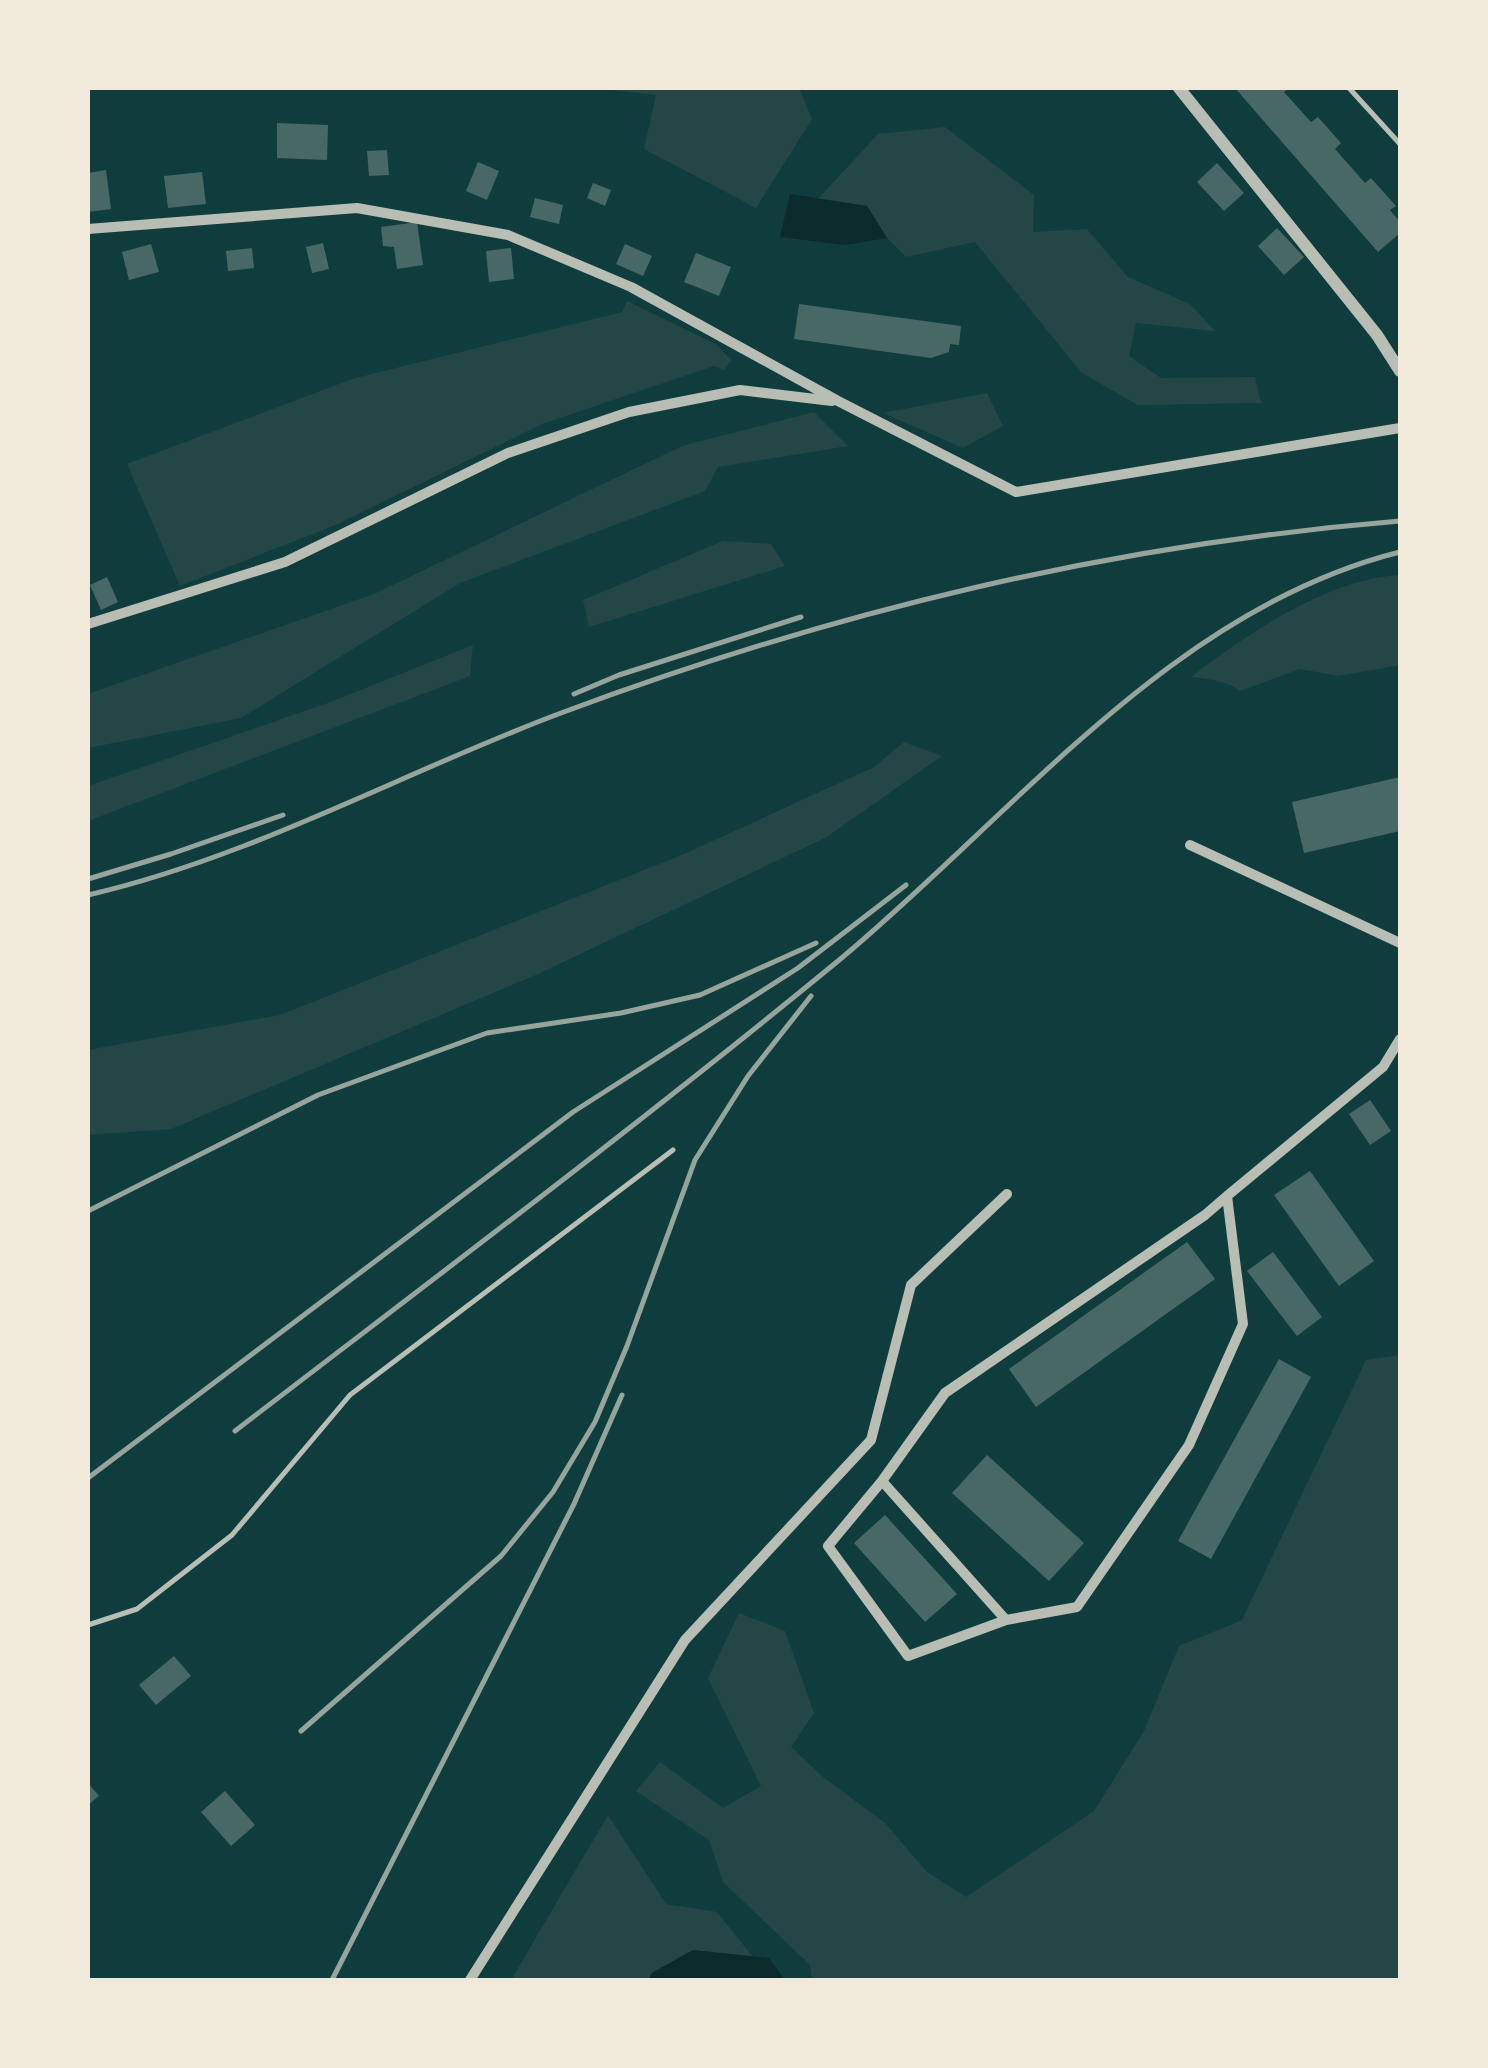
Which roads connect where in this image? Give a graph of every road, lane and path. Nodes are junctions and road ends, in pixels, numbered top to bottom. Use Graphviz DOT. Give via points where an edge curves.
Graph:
graph roads {
  1 [pos="1179,88"];
  2 [pos="1349,88"];
  3 [pos="1400,144"];
  4 [pos="88,229"];
  5 [pos="1400,371"];
  6 [pos="838,401"];
  7 [pos="1400,428"];
  8 [pos="88,624"];
  9 [pos="1190,845"];
  10 [pos="1400,943"];
  11 [pos="1400,1039"];
  12 [pos="673,1150"];
  13 [pos="1007,1194"];
  14 [pos="1227,1196"];
  15 [pos="882,1481"];
  16 [pos="1006,1620"];
  17 [pos="88,1624"];
  18 [pos="470,1980"];
  1 -- 5 [label="street"];
  2 -- 3 [label="lane"];
  4 -- 6 [label="street" via="356,208 508,235 631,286"];
  6 -- 7 [label="street" via="1016,492"];
  6 -- 8 [label="street" via="740,390 629,412 508,453 285,562"];
  9 -- 10 [label="street"];
  11 -- 14 [label="street" via="1383,1067"];
  12 -- 17 [label="lane" via="350,1395 232,1535 137,1609"];
  13 -- 18 [label="street" via="911,1285 871,1440 686,1640"];
  14 -- 15 [label="street" via="946,1393"];
  14 -- 16 [label="street" via="1242,1324 1188,1446 1077,1607"];
  15 -- 16 [label="street"];
  15 -- 16 [label="street" via="828,1546 908,1656"];
}
